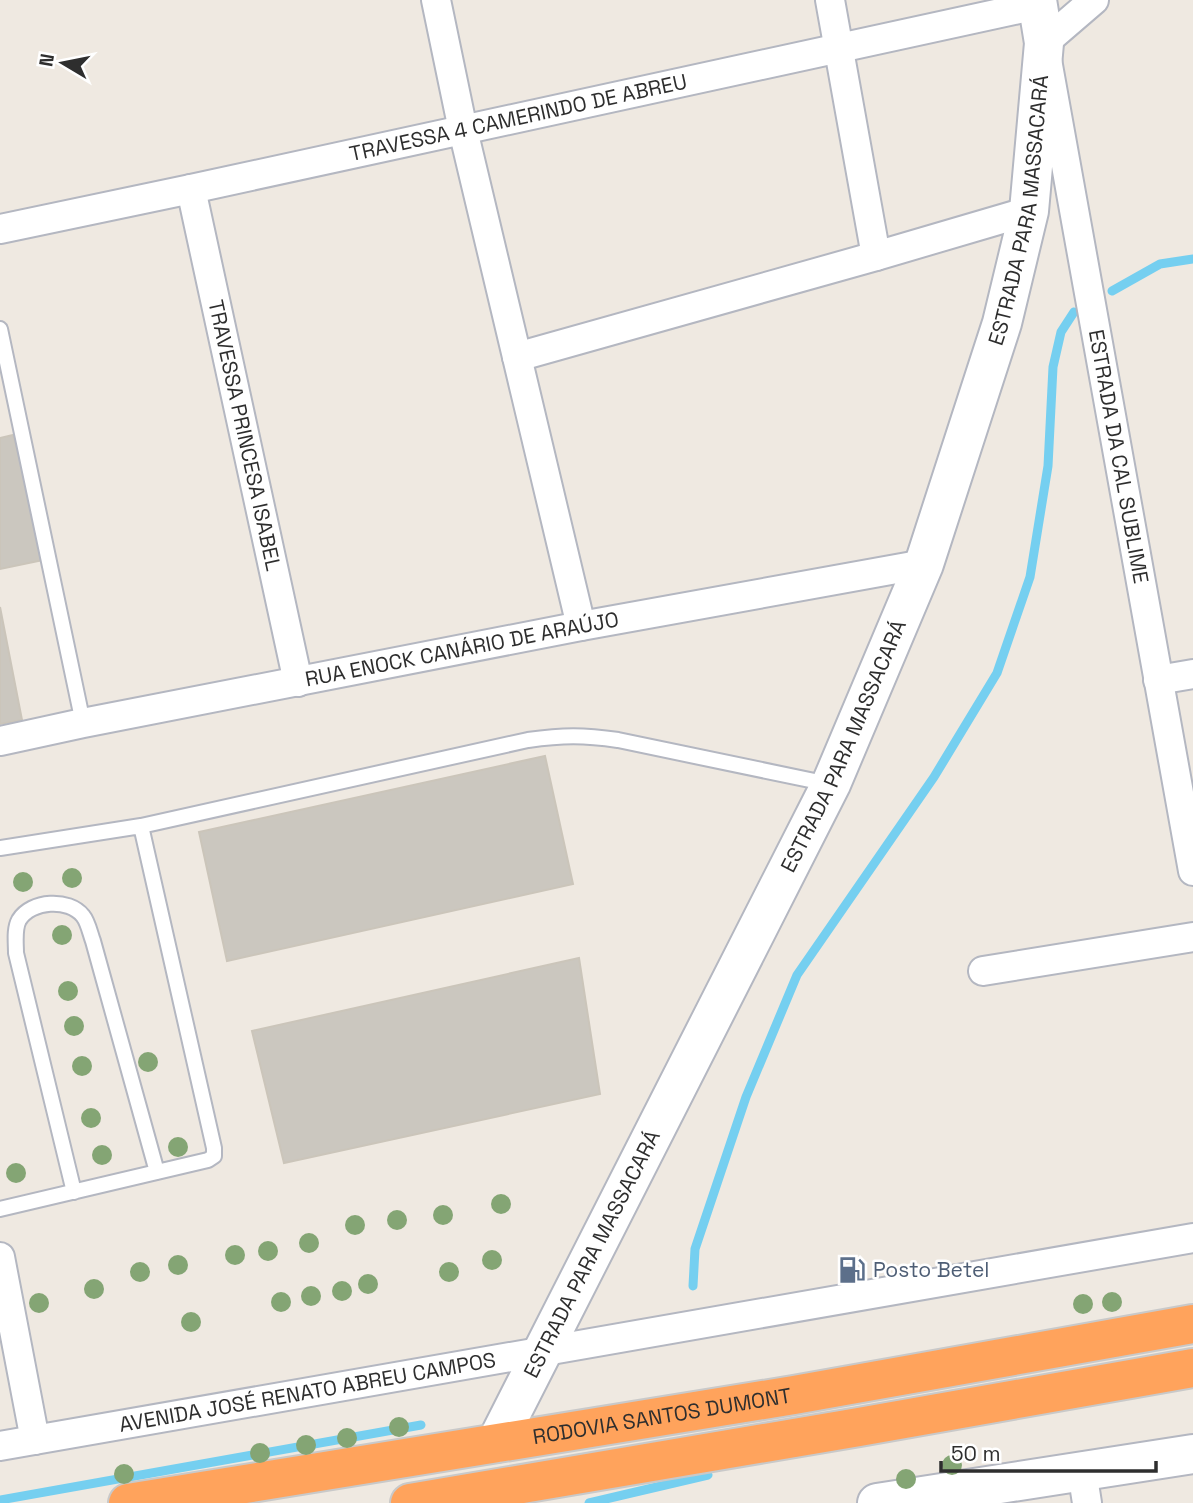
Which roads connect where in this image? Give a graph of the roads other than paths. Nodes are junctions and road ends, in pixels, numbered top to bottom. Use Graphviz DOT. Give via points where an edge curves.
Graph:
graph roads {
  1 [pos="436,0"];
  2 [pos="830,0"];
  3 [pos="1094,0"];
  4 [pos="1037,2"];
  5 [pos="1044,43"];
  6 [pos="839,49"];
  7 [pos="463,130"];
  8 [pos="191,189"];
  9 [pos="1029,211"];
  10 [pos="0,229"];
  11 [pos="876,256"];
  12 [pos="0,329"];
  13 [pos="517,357"];
  14 [pos="924,564"];
  15 [pos="581,626"];
  16 [pos="1193,674"];
  17 [pos="1158,680"];
  18 [pos="298,682"];
  19 [pos="83,723"];
  20 [pos="0,741"];
  21 [pos="831,784"];
  22 [pos="141,826"];
  23 [pos="0,848"];
  24 [pos="1193,871"];
  25 [pos="1193,937"];
  26 [pos="983,971"];
  27 [pos="157,1172"];
  28 [pos="74,1192"];
  29 [pos="0,1209"];
  30 [pos="1193,1238"];
  31 [pos="0,1257"];
  32 [pos="1193,1324"];
  33 [pos="543,1352"];
  34 [pos="1193,1368"];
  35 [pos="35,1440"];
  36 [pos="496,1443"];
  37 [pos="0,1446"];
  38 [pos="1193,1454"];
  39 [pos="1085,1487"];
  40 [pos="128,1503"];
  41 [pos="410,1503"];
  42 [pos="877,1503"];
  1 -- 7 [label="street"];
  2 -- 6 [label="street"];
  3 -- 5 [label="street"];
  4 -- 5 [label="main road, ESTRADA PARA MASSACARÁ"];
  4 -- 6 [label="street, TRAVESSA 4 CAMERINDO DE ABREU"];
  5 -- 9 [label="main road, ESTRADA PARA MASSACARÁ"];
  5 -- 17 [label="street, ESTRADA DA CAL SUBLIME"];
  6 -- 7 [label="street, TRAVESSA 4 CAMERINDO DE ABREU"];
  6 -- 11 [label="street"];
  7 -- 8 [label="street, TRAVESSA 4 CAMERINDO DE ABREU"];
  7 -- 13 [label="street"];
  8 -- 10 [label="street, TRAVESSA 4 CAMERINDO DE ABREU"];
  8 -- 18 [label="street, TRAVESSA PRINCESA ISABEL"];
  9 -- 11 [label="street"];
  9 -- 14 [label="main road, ESTRADA PARA MASSACARÁ" via="1002,323"];
  11 -- 13 [label="street"];
  12 -- 19 [label="lane"];
  13 -- 15 [label="street"];
  14 -- 15 [label="street, RUA ENOCK CANÁRIO DE ARAÚJO"];
  14 -- 21 [label="main road, ESTRADA PARA MASSACARÁ"];
  15 -- 18 [label="street, RUA ENOCK CANÁRIO DE ARAÚJO"];
  16 -- 17 [label="street"];
  17 -- 24 [label="street, ESTRADA DA CAL SUBLIME"];
  18 -- 19 [label="street, RUA ENOCK CANÁRIO DE ARAÚJO"];
  19 -- 20 [label="street, RUA ENOCK CANÁRIO DE ARAÚJO"];
  21 -- 22 [label="lane" via="618,740 555,736"];
  21 -- 33 [label="main road, ESTRADA PARA MASSACARÁ"];
  22 -- 23 [label="lane"];
  22 -- 27 [label="lane" via="215,1152 208,1160"];
  25 -- 26 [label="street"];
  27 -- 28 [label="lane"];
  27 -- 28 [label="lane" via="85,918 64,905 41,904 19,921 16,953"];
  28 -- 29 [label="lane"];
  30 -- 33 [label="street, AVENIDA JOSÉ RENATO ABREU CAMPOS"];
  31 -- 35 [label="street"];
  32 -- 36 [label="highway, RODOVIA SANTOS DUMONT" via="805,1394"];
  33 -- 35 [label="street, AVENIDA JOSÉ RENATO ABREU CAMPOS"];
  33 -- 36 [label="main road, ESTRADA PARA MASSACARÁ"];
  34 -- 41 [label="highway, RODOVIA SANTOS DUMONT"];
  35 -- 37 [label="street, AVENIDA JOSÉ RENATO ABREU CAMPOS"];
  36 -- 40 [label="highway, RODOVIA SANTOS DUMONT"];
  38 -- 39 [label="main road"];
  39 -- 42 [label="main road"];
}
